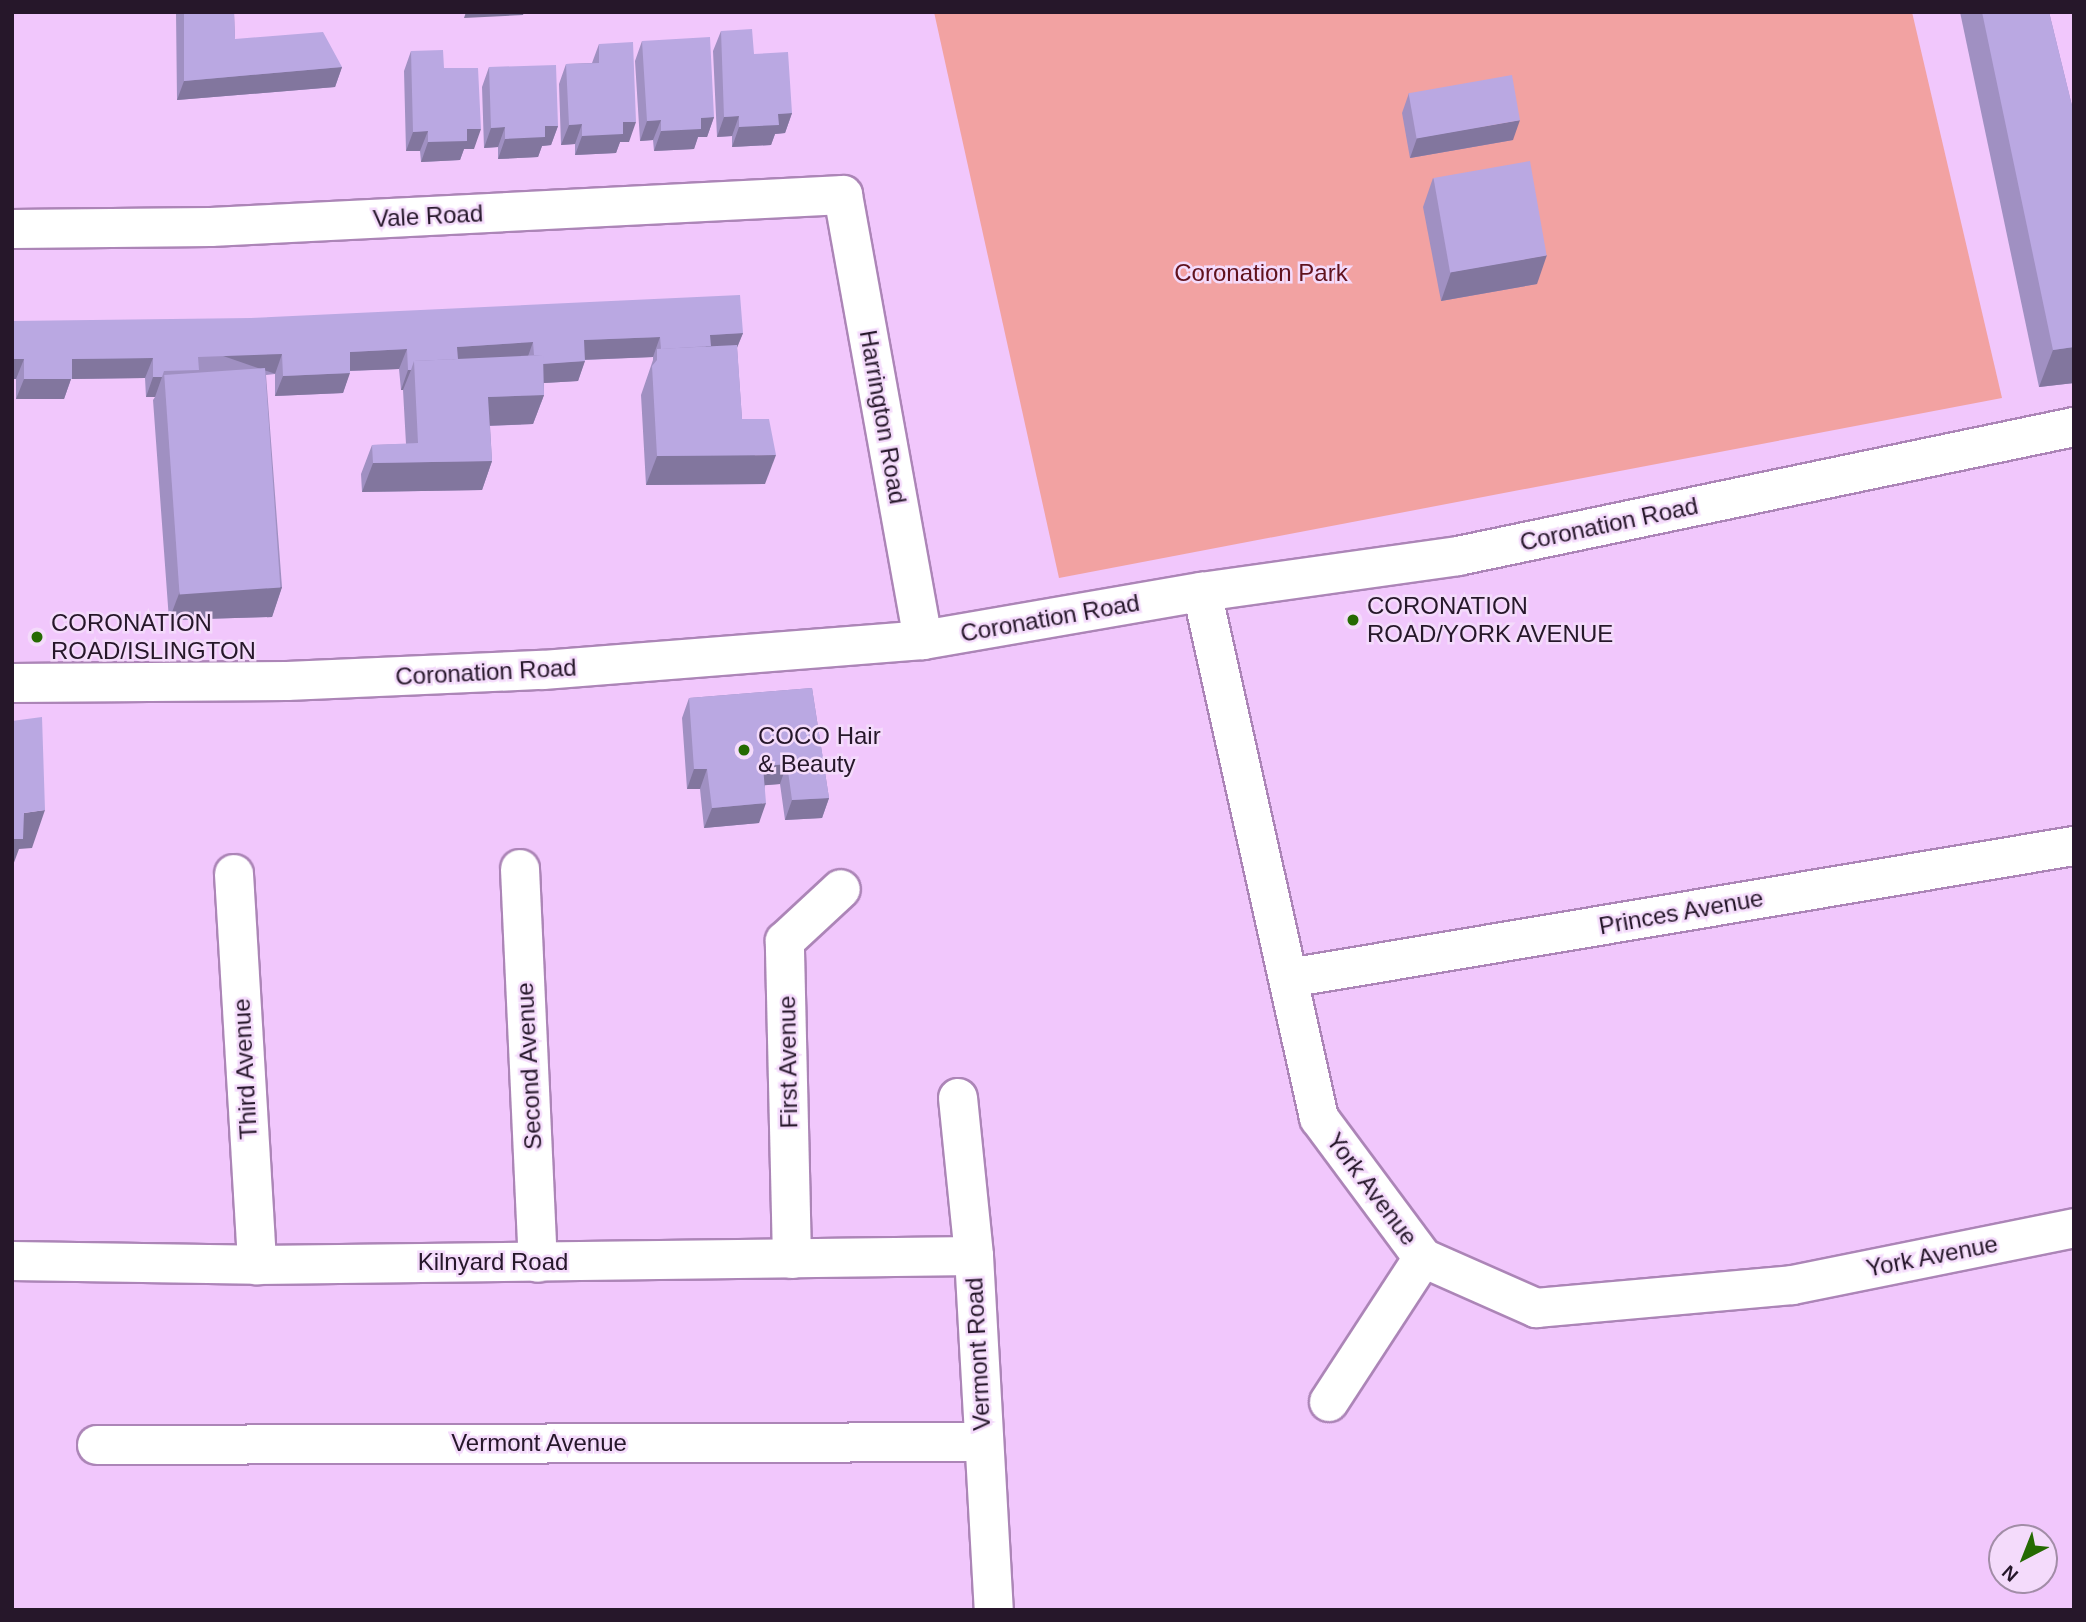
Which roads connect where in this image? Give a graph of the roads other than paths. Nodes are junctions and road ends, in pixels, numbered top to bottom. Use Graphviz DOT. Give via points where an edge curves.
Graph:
graph roads {
  1 [pos="843,195"];
  2 [pos="12,229"];
  3 [pos="2074,427"];
  4 [pos="1202,592"];
  5 [pos="922,639"];
  6 [pos="12,683"];
  7 [pos="2074,846"];
  8 [pos="520,869"];
  9 [pos="234,874"];
  10 [pos="841,889"];
  11 [pos="1289,978"];
  12 [pos="958,1098"];
  13 [pos="2074,1228"];
  14 [pos="974,1256"];
  15 [pos="1423,1258"];
  16 [pos="792,1259"];
  17 [pos="12,1261"];
  18 [pos="538,1263"];
  19 [pos="257,1265"];
  20 [pos="1329,1402"];
  21 [pos="982,1442"];
  22 [pos="97,1445"];
  23 [pos="994,1610"];
  1 -- 2 [label="street, Vale Road" via="211,228"];
  1 -- 5 [label="street, Harrington Road"];
  3 -- 4 [label="street, Coronation Road" via="1458,556"];
  4 -- 5 [label="street, Coronation Road"];
  4 -- 11 [label="street, York Avenue"];
  5 -- 6 [label="street, Coronation Road" via="543,670 287,681"];
  7 -- 11 [label="street, Princes Avenue"];
  8 -- 18 [label="street, Second Avenue"];
  9 -- 19 [label="street, Third Avenue"];
  10 -- 16 [label="street, First Avenue" via="785,941"];
  11 -- 15 [label="street, York Avenue" via="1319,1118"];
  12 -- 14 [label="street, Vermont Road"];
  13 -- 15 [label="street, York Avenue" via="1792,1284 1536,1308"];
  14 -- 16 [label="street, Kilnyard Road"];
  14 -- 21 [label="street, Vermont Road"];
  15 -- 20 [label="street"];
  16 -- 18 [label="street, Kilnyard Road"];
  17 -- 19 [label="street, Kilnyard Road"];
  18 -- 19 [label="street, Kilnyard Road"];
  21 -- 22 [label="street, Vermont Avenue"];
  21 -- 23 [label="street, Vermont Road"];
}
